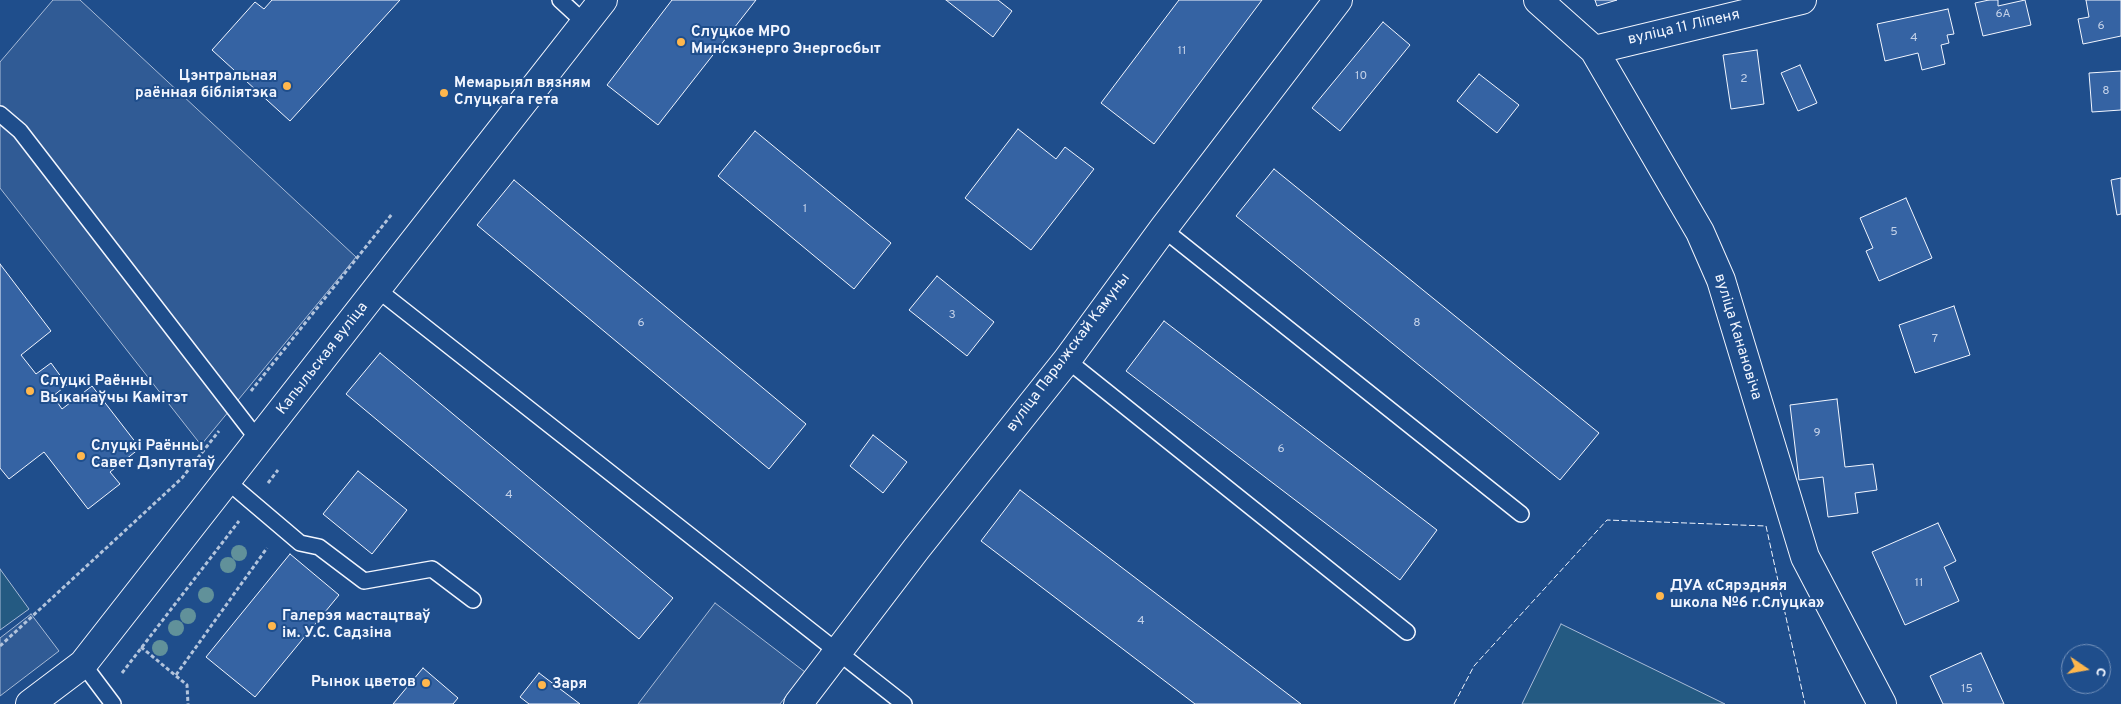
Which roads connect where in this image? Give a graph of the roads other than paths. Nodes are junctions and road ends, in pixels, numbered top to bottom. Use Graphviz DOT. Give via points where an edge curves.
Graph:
graph roads {
  1 [pos="560,0"];
  2 [pos="604,0"];
  3 [pos="1338,0"];
  4 [pos="1538,0"];
  5 [pos="1802,0"];
  6 [pos="585,23"];
  7 [pos="1594,50"];
  8 [pos="0,114"];
  9 [pos="1163,229"];
  10 [pos="378,290"];
  11 [pos="1066,360"];
  12 [pos="259,441"];
  13 [pos="227,481"];
  14 [pos="1521,514"];
  15 [pos="473,600"];
  16 [pos="1407,632"];
  17 [pos="837,653"];
  18 [pos="83,664"];
  19 [pos="30,704"];
  20 [pos="112,704"];
  21 [pos="798,704"];
  22 [pos="904,704"];
  23 [pos="1882,704"];
  1 -- 6 [label="lane"];
  2 -- 6 [label="street, Капыльская вуліца"];
  3 -- 9 [label="street, вуліца Парыжскай Камуны"];
  4 -- 7 [label="street, вуліца Канановіча"];
  5 -- 7 [label="street, вуліца 11 Ліпеня"];
  6 -- 10 [label="street, Капыльская вуліца"];
  7 -- 23 [label="street, вуліца Канановіча" via="1700,232 1720,280 1805,557"];
  8 -- 12 [label="lane" via="20,131"];
  9 -- 11 [label="street, вуліца Парыжскай Камуны"];
  9 -- 14 [label="lane"];
  10 -- 12 [label="street, Капыльская вуліца"];
  10 -- 17 [label="lane"];
  11 -- 16 [label="lane"];
  11 -- 17 [label="street, вуліца Парыжскай Камуны"];
  12 -- 13 [label="street, Капыльская вуліца"];
  13 -- 15 [label="lane" via="300,543 319,547 364,581 432,569"];
  13 -- 18 [label="street, Капыльская вуліца"];
  17 -- 21 [label="street, вуліца Парыжскай Камуны"];
  17 -- 22 [label="lane"];
  18 -- 19 [label="street, Капыльская вуліца"];
  18 -- 20 [label="lane"];
}
